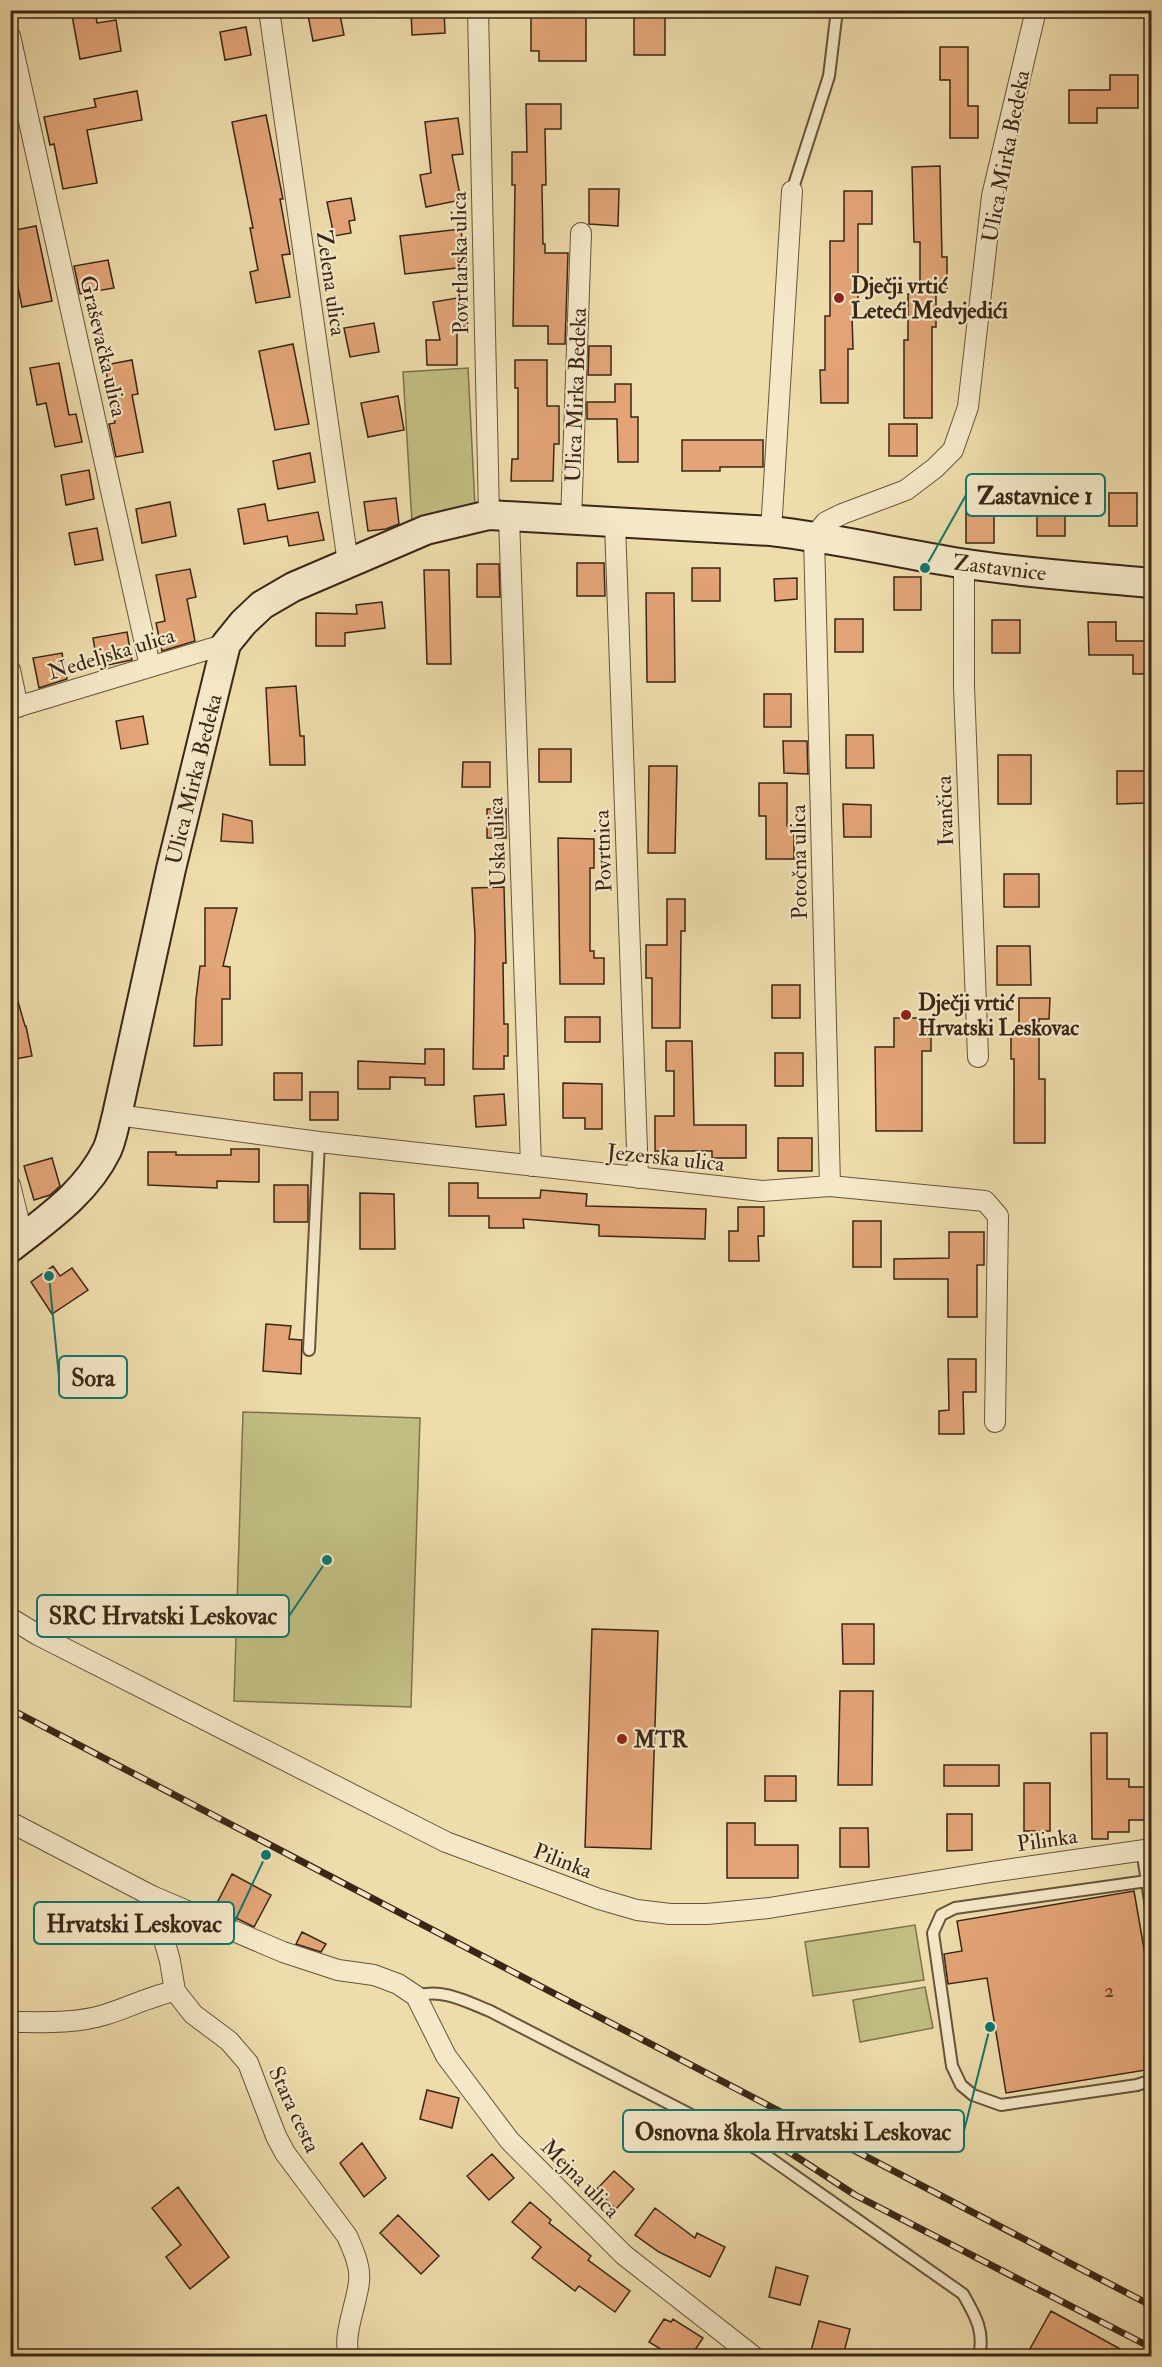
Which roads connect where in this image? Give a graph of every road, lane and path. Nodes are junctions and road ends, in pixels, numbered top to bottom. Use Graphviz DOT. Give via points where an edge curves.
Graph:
graph roads {
  1 [pos="269,10"];
  2 [pos="478,10"];
  3 [pos="837,10"];
  4 [pos="1036,10"];
  5 [pos="10,36"];
  6 [pos="792,191"];
  7 [pos="581,233"];
  8 [pos="499,516"];
  9 [pos="571,521"];
  10 [pos="615,524"];
  11 [pos="771,531"];
  12 [pos="814,536"];
  13 [pos="348,563"];
  14 [pos="964,564"];
  15 [pos="1152,583"];
  16 [pos="226,644"];
  17 [pos="150,666"];
  18 [pos="10,670"];
  19 [pos="14,708"];
  20 [pos="978,1057"];
  21 [pos="117,1115"];
  22 [pos="319,1142"];
  23 [pos="531,1166"];
  24 [pos="638,1178"];
  25 [pos="10,1185"];
  26 [pos="830,1186"];
  27 [pos="17,1243"];
  28 [pos="309,1350"];
  29 [pos="995,1422"];
  30 [pos="10,1618"];
  31 [pos="10,1822"];
  32 [pos="1147,1849"];
  33 [pos="1147,1881"];
  34 [pos="152,1896"];
  35 [pos="1152,1914"];
  36 [pos="175,1991"];
  37 [pos="416,1996"];
  38 [pos="10,2022"];
  39 [pos="1152,2080"];
  40 [pos="349,2356"];
  41 [pos="753,2356"];
  42 [pos="979,2356"];
  1 -- 13 [label="street, Zelena ulica"];
  2 -- 8 [label="street, Povrtlarska ulica"];
  3 -- 6 [label="lane" via="829,76"];
  4 -- 12 [label="street, Ulica Mirka Bedeka" via="992,196 968,407 953,450 906,490 826,522"];
  5 -- 17 [label="street, Graševačka ulica"];
  6 -- 11 [label="street"];
  7 -- 9 [label="street, Ulica Mirka Bedeka"];
  8 -- 9 [label="main road, Ulica Mirka Bedeka"];
  8 -- 13 [label="main road, Ulica Mirka Bedeka" via="426,530"];
  8 -- 23 [label="street, Uska ulica"];
  9 -- 10 [label="main road, Ulica Mirka Bedeka"];
  10 -- 11 [label="main road, Ulica Mirka Bedeka"];
  10 -- 24 [label="street, Povrtnica"];
  11 -- 12 [label="main road, Ulica Mirka Bedeka"];
  12 -- 14 [label="main road, Zastavnice"];
  12 -- 26 [label="street, Potočna ulica"];
  13 -- 16 [label="main road, Ulica Mirka Bedeka" via="262,605"];
  14 -- 15 [label="main road, Zastavnice"];
  14 -- 20 [label="street, Ivančica" via="964,686"];
  16 -- 17 [label="street, Nedeljska ulica"];
  16 -- 21 [label="main road, Ulica Mirka Bedeka"];
  17 -- 19 [label="street, Nedeljska ulica"];
  18 -- 19 [label="street"];
  21 -- 22 [label="street, Jezerska ulica"];
  21 -- 27 [label="main road, Ulica Mirka Bedeka" via="108,1148 94,1172 66,1204"];
  22 -- 23 [label="street, Jezerska ulica"];
  22 -- 28 [label="lane"];
  23 -- 24 [label="street, Jezerska ulica"];
  24 -- 26 [label="street, Jezerska ulica" via="762,1191"];
  25 -- 27 [label="street"];
  26 -- 29 [label="street, Jezerska ulica" via="985,1201 998,1216"];
  30 -- 32 [label="street, Pilinka" via="446,1842 637,1910 707,1914 769,1908"];
  31 -- 34 [label="street"];
  32 -- 33 [label="lane"];
  33 -- 35 [label="lane"];
  33 -- 39 [label="lane" via="954,1908 941,1916 933,1933 952,2066 961,2085 973,2095 1001,2105"];
  34 -- 36 [label="street, Stara cesta"];
  34 -- 37 [label="street" via="283,1952 338,1970 374,1975"];
  36 -- 38 [label="street" via="103,2016 59,2022"];
  36 -- 40 [label="street, Stara cesta" via="193,2014 229,2042 248,2063 285,2153 347,2236 360,2280 347,2342"];
  37 -- 41 [label="street, Mejna ulica" via="446,2056 509,2140 624,2255"];
  37 -- 42 [label="lane" via="445,1994 490,2011 758,2149 963,2294 979,2322"];
}
